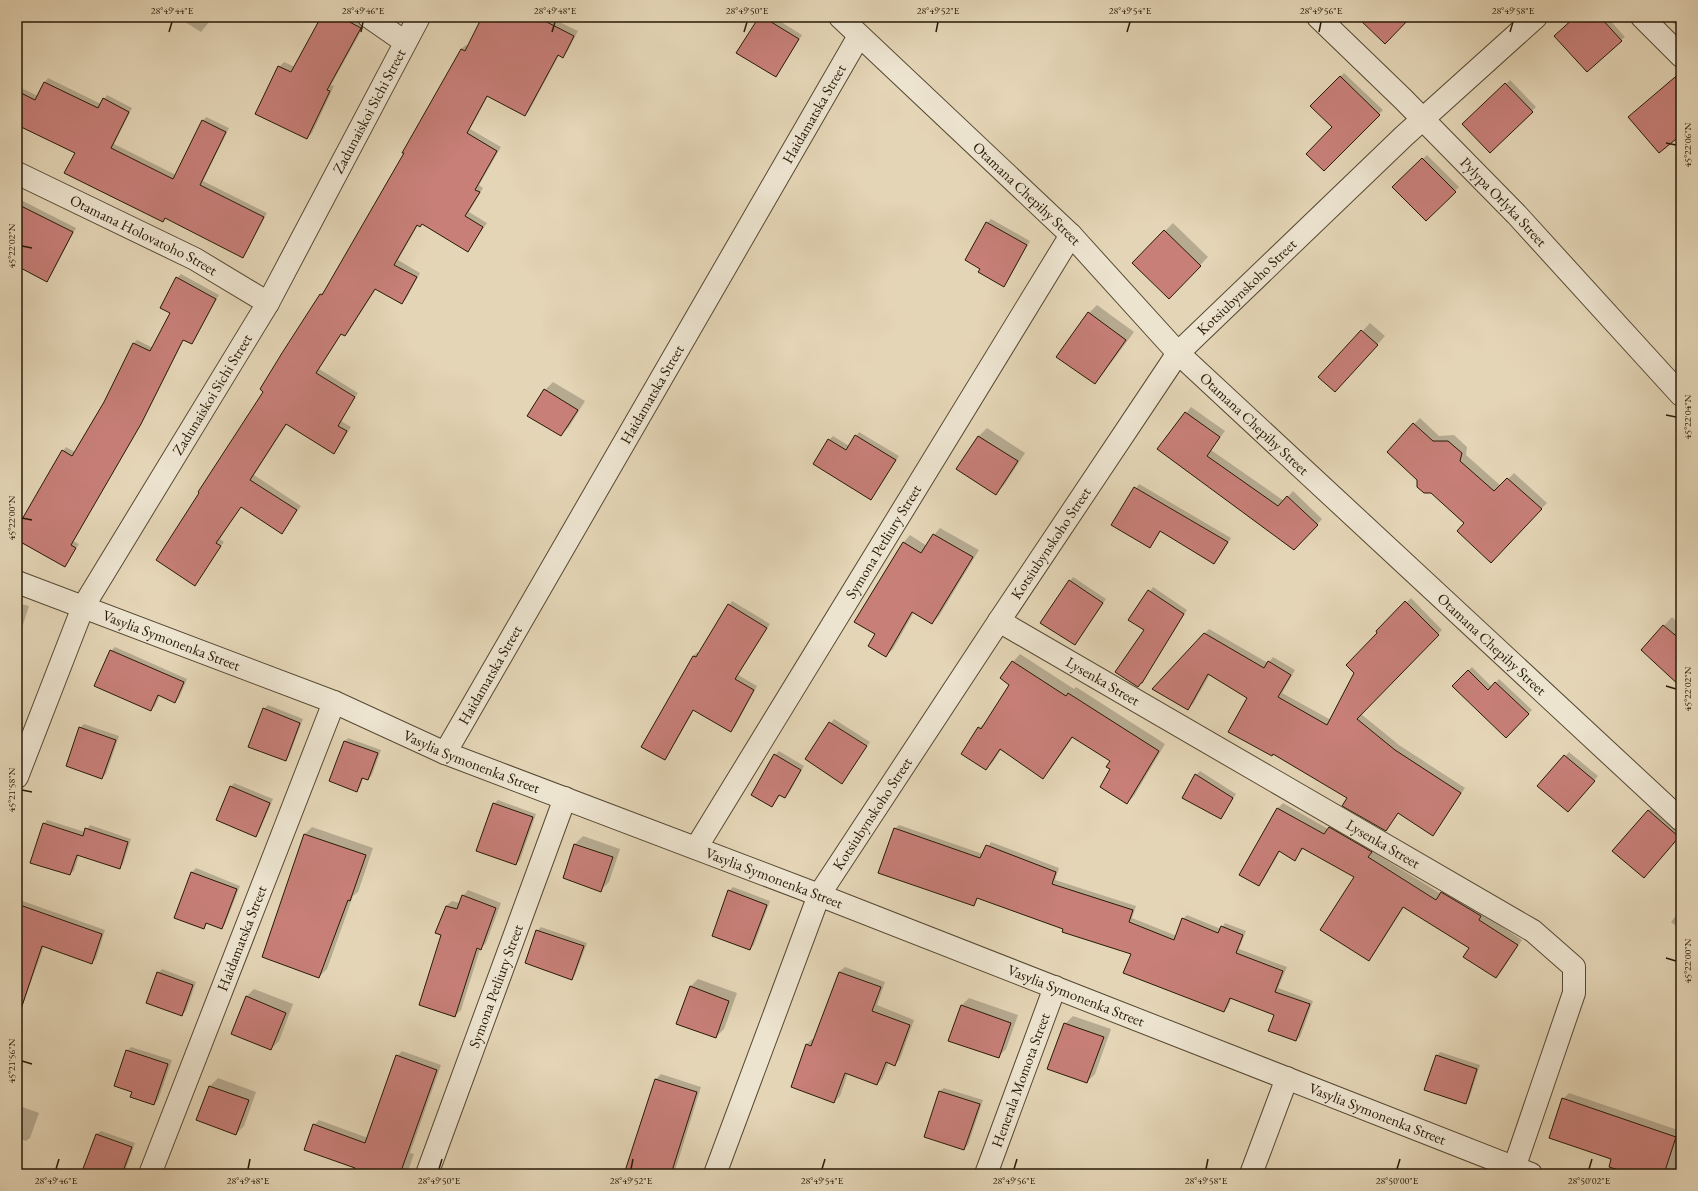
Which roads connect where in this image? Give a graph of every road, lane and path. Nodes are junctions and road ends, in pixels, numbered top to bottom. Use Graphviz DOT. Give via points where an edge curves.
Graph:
graph roads {
  1 [pos="369,17"];
  2 [pos="419,17"];
  3 [pos="840,17"];
  4 [pos="1318,17"];
  5 [pos="1536,17"];
  6 [pos="1642,17"];
  7 [pos="860,36"];
  8 [pos="405,42"];
  9 [pos="1681,56"];
  10 [pos="1424,120"];
  11 [pos="17,173"];
  12 [pos="1070,235"];
  13 [pos="268,303"];
  14 [pos="1178,353"];
  15 [pos="1681,395"];
  16 [pos="17,582"];
  17 [pos="83,607"];
  18 [pos="998,621"];
  19 [pos="334,702"];
  20 [pos="445,753"];
  21 [pos="17,777"];
  22 [pos="565,798"];
  23 [pos="1681,820"];
  24 [pos="696,848"];
  25 [pos="819,895"];
  26 [pos="1054,987"];
  27 [pos="1287,1078"];
  28 [pos="1519,1172"];
  29 [pos="150,1174"];
  30 [pos="427,1174"];
  31 [pos="715,1174"];
  32 [pos="986,1174"];
  33 [pos="1251,1174"];
  1 -- 8 [label="street"];
  2 -- 8 [label="street, Zadunaiskoi Sichi Street"];
  3 -- 7 [label="street, Otamana Chepihy Street"];
  4 -- 10 [label="street, Pylypa Orlyka Street"];
  5 -- 10 [label="street, Kotsiubynskoho Street"];
  6 -- 9 [label="street"];
  7 -- 12 [label="street, Otamana Chepihy Street"];
  7 -- 20 [label="street, Haidamatska Street"];
  8 -- 13 [label="street, Zadunaiskoi Sichi Street"];
  10 -- 14 [label="street, Kotsiubynskoho Street" via="1404,136"];
  10 -- 15 [label="street, Pylypa Orlyka Street" via="1516,215"];
  11 -- 13 [label="street, Otamana Holovatoho Street" via="195,260"];
  12 -- 14 [label="street, Otamana Chepihy Street"];
  12 -- 24 [label="street, Symona Petliury Street"];
  13 -- 17 [label="street, Zadunaiskoi Sichi Street"];
  14 -- 18 [label="street, Kotsiubynskoho Street"];
  14 -- 23 [label="street, Otamana Chepihy Street"];
  16 -- 17 [label="street, Vasylia Symonenka Street"];
  17 -- 19 [label="street, Vasylia Symonenka Street"];
  17 -- 21 [label="street, Zadunaiskoi Sichi Street"];
  18 -- 25 [label="street, Kotsiubynskoho Street"];
  18 -- 28 [label="street, Lysenka Street" via="1533,931 1574,967 1574,993"];
  19 -- 20 [label="street, Vasylia Symonenka Street"];
  19 -- 29 [label="street, Haidamatska Street"];
  20 -- 22 [label="street, Vasylia Symonenka Street"];
  22 -- 24 [label="street, Vasylia Symonenka Street"];
  22 -- 30 [label="street, Symona Petliury Street"];
  24 -- 25 [label="street, Vasylia Symonenka Street"];
  25 -- 26 [label="street, Vasylia Symonenka Street"];
  25 -- 31 [label="street, Kotsiubynskoho Street"];
  26 -- 27 [label="street, Vasylia Symonenka Street"];
  26 -- 32 [label="street, Henerala Momota Street"];
  27 -- 28 [label="street, Vasylia Symonenka Street"];
  27 -- 33 [label="street"];
}
